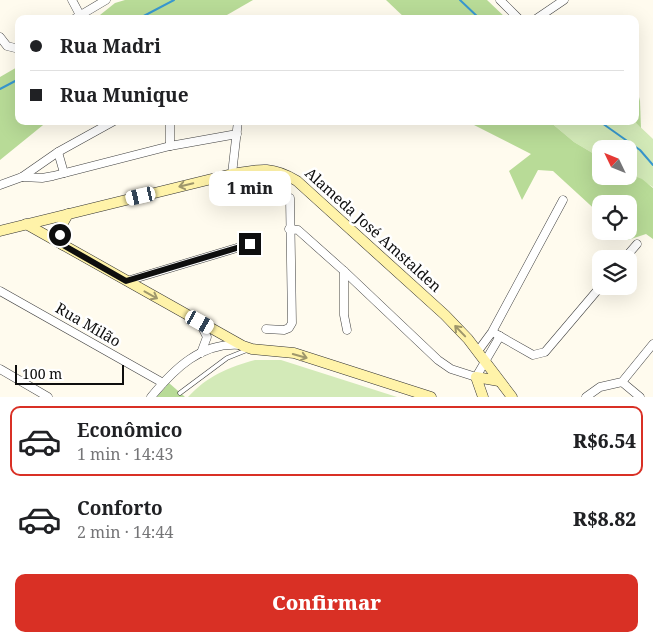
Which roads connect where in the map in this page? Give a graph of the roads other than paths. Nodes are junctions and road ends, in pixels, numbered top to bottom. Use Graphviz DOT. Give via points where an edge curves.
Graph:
graph roads {
  1 [pos="72,0"];
  2 [pos="106,0"];
  3 [pos="500,0"];
  4 [pos="564,0"];
  5 [pos="76,15"];
  6 [pos="80,15"];
  7 [pos="515,15"];
  8 [pos="542,15"];
  9 [pos="0,37"];
  10 [pos="15,48"];
  11 [pos="107,125"];
  12 [pos="170,125"];
  13 [pos="238,125"];
  14 [pos="237,134"];
  15 [pos="170,146"];
  16 [pos="58,152"];
  17 [pos="64,173"];
  18 [pos="232,174"];
  19 [pos="22,176"];
  20 [pos="0,185"];
  21 [pos="290,198"];
  22 [pos="563,200"];
  23 [pos="68,214"];
  24 [pos="26,224"];
  25 [pos="289,229"];
  26 [pos="0,232"];
  27 [pos="250,244"];
  28 [pos="637,244"];
  29 [pos="63,245"];
  30 [pos="632,250"];
  31 [pos="344,271"];
  32 [pos="126,281"];
  33 [pos="0,291"];
  34 [pos="594,295"];
  35 [pos="200,322"];
  36 [pos="266,329"];
  37 [pos="347,330"];
  38 [pos="492,332"];
  39 [pos="500,336"];
  40 [pos="653,344"];
  41 [pos="248,347"];
  42 [pos="478,352"];
  43 [pos="201,353"];
  44 [pos="484,360"];
  45 [pos="0,369"];
  46 [pos="476,377"];
  47 [pos="499,381"];
  48 [pos="622,382"];
  49 [pos="163,383"];
  50 [pos="180,392"];
  51 [pos="48,397"];
  52 [pos="151,397"];
  53 [pos="431,397"];
  54 [pos="483,397"];
  55 [pos="512,397"];
  56 [pos="586,397"];
  57 [pos="640,397"];
  1 -- 5 [label="street"];
  2 -- 6 [label="street"];
  3 -- 7 [label="street"];
  4 -- 8 [label="street"];
  9 -- 10 [label="street" via="7,46"];
  11 -- 16 [label="street"];
  12 -- 15 [label="street"];
  13 -- 14 [label="street"];
  14 -- 15 [label="street"];
  14 -- 18 [label="street"];
  15 -- 17 [label="street"];
  16 -- 17 [label="street"];
  16 -- 19 [label="street"];
  17 -- 19 [label="street" via="42,178"];
  18 -- 23 [label="street, Alameda José Amstalden, one-way"];
  42 -- 18 [label="street, Alameda José Amstalden, one-way" via="445,315 297,181 268,168"];
  19 -- 20 [label="street"];
  21 -- 25 [label="street"];
  22 -- 38 [label="street"];
  23 -- 24 [label="street, Alameda José Amstalden"];
  23 -- 29 [label="street" via="59,230"];
  24 -- 26 [label="street, Alameda José Amstalden"];
  24 -- 29 [label="street"];
  25 -- 31 [label="street" via="298,230"];
  25 -- 36 [label="street" via="292,323 284,330"];
  27 -- 32 [label="street"];
  28 -- 30 [label="street"];
  29 -- 32 [label="street"];
  31 -- 37 [label="street"];
  31 -- 46 [label="street" via="438,360 451,369"];
  32 -- 35 [label="street, one-way"];
  33 -- 49 [label="street, Rua Milão"];
  34 -- 39 [label="street" via="546,352 532,355"];
  35 -- 41 [label="street"];
  35 -- 43 [label="street" via="207,337"];
  38 -- 39 [label="street"];
  38 -- 42 [label="street"];
  39 -- 44 [label="street"];
  40 -- 48 [label="street"];
  41 -- 43 [label="street" via="221,344"];
  41 -- 50 [label="lane"];
  41 -- 53 [label="street, one-way" via="294,353"];
  42 -- 44 [label="street, Alameda José Amstalden"];
  43 -- 49 [label="street" via="180,366"];
  44 -- 46 [label="street"];
  44 -- 47 [label="street, Alameda José Amstalden"];
  45 -- 51 [label="street"];
  46 -- 47 [label="street"];
  46 -- 54 [label="street"];
  47 -- 55 [label="street, Alameda José Amstalden"];
  48 -- 56 [label="street" via="600,388"];
  48 -- 57 [label="street"];
  49 -- 52 [label="street"];
}
